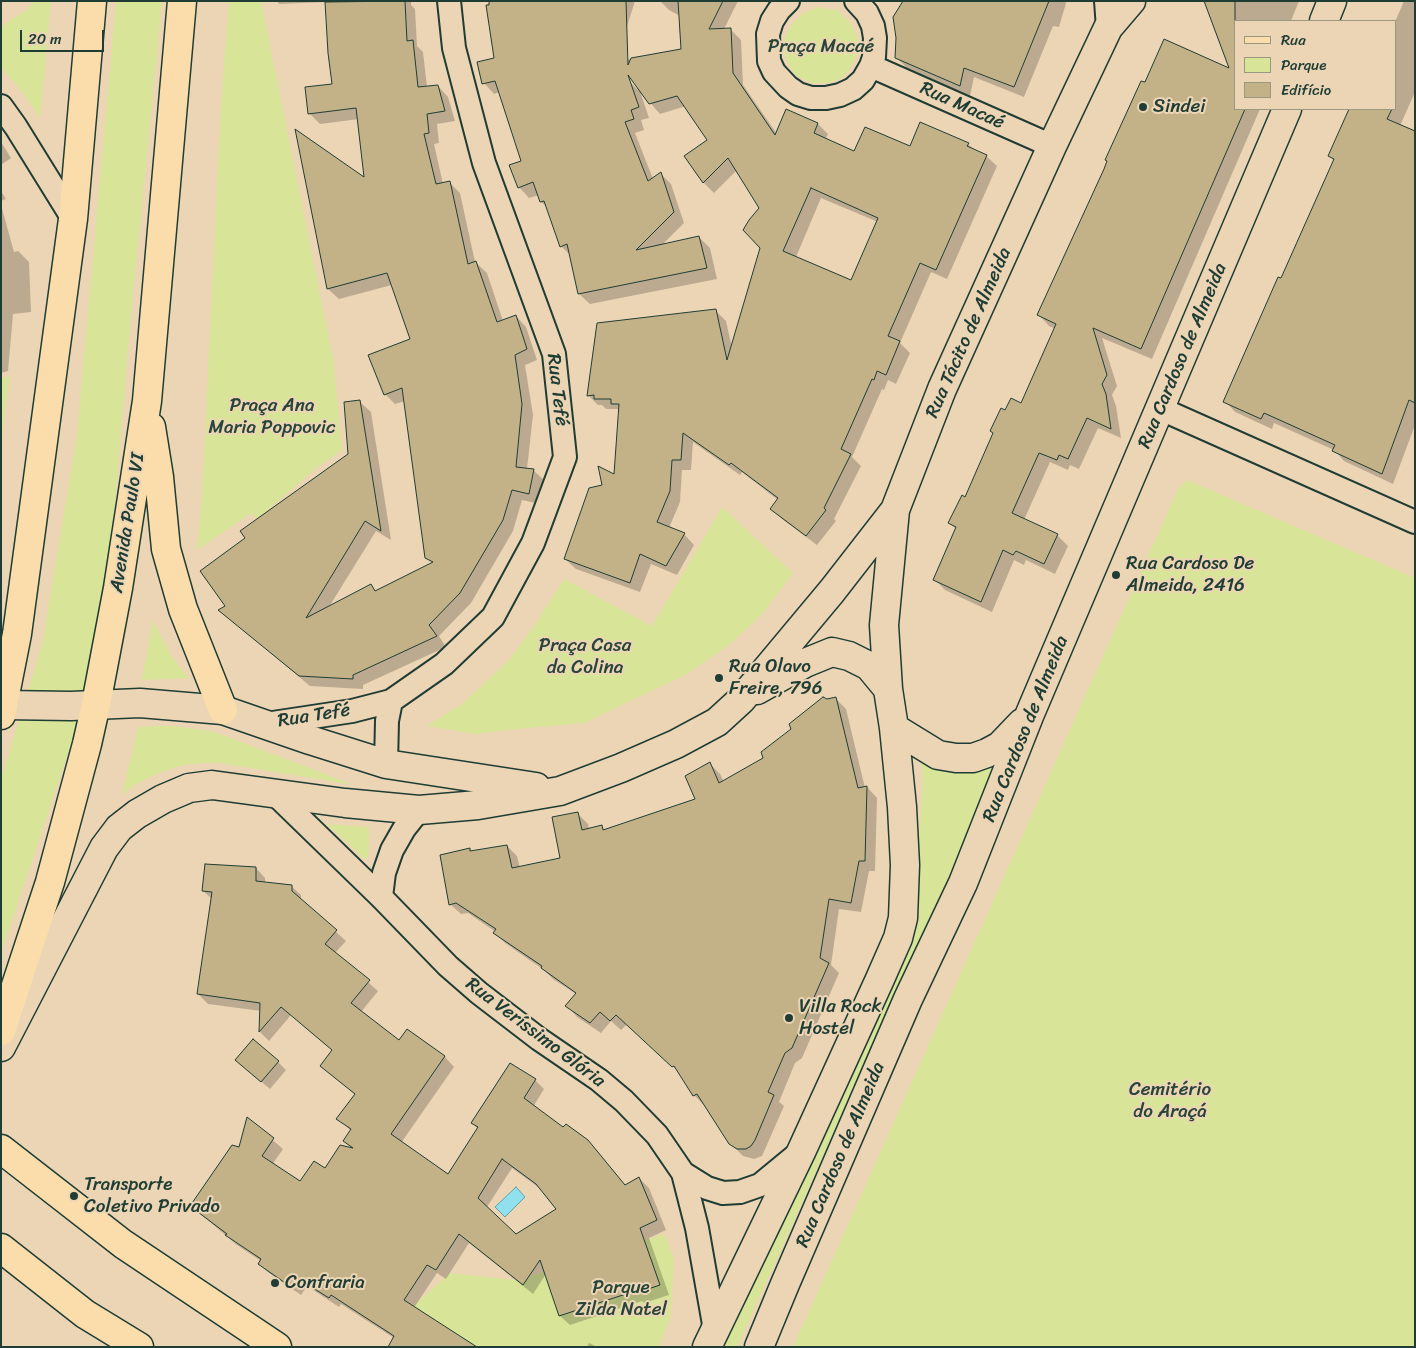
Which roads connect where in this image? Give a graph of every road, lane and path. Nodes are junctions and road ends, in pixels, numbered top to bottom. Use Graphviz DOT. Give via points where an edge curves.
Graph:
graph roads {
  1 [pos="92,1"];
  2 [pos="182,1"];
  3 [pos="449,1"];
  4 [pos="788,1"];
  5 [pos="856,1"];
  6 [pos="1106,1"];
  7 [pos="1131,1"];
  8 [pos="1332,1"];
  9 [pos="1324,20"];
  10 [pos="1108,28"];
  11 [pos="872,66"];
  12 [pos="1,106"];
  13 [pos="1287,110"];
  14 [pos="1052,146"];
  15 [pos="73,219"];
  16 [pos="147,401"];
  17 [pos="1161,409"];
  18 [pos="895,510"];
  19 [pos="1415,522"];
  20 [pos="888,689"];
  21 [pos="741,700"];
  22 [pos="391,701"];
  23 [pos="96,704"];
  24 [pos="2,710"];
  25 [pos="223,710"];
  26 [pos="1029,716"];
  27 [pos="266,724"];
  28 [pos="894,728"];
  29 [pos="386,764"];
  30 [pos="560,790"];
  31 [pos="274,793"];
  32 [pos="419,810"];
  33 [pos="381,897"];
  34 [pos="1,1031"];
  35 [pos="1,1047"];
  36 [pos="1,1149"];
  37 [pos="801,1152"];
  38 [pos="683,1174"];
  39 [pos="1,1248"];
  40 [pos="711,1338"];
  41 [pos="139,1347"];
  42 [pos="277,1347"];
  43 [pos="759,1347"];
  1 -- 15 [label="main road"];
  2 -- 16 [label="main road, Avenida Paulo VI"];
  3 -- 22 [label="street, Rua Tefé" via="454,48 484,163 554,354 565,457 533,543 493,618 444,664"];
  4 -- 11 [label="street" via="772,21 768,34 769,61 788,88 811,98 840,95 858,85"];
  5 -- 11 [label="street" via="873,26 875,50"];
  6 -- 10 [label="street"];
  7 -- 10 [label="main road, Rua Tácito de Almeida"];
  8 -- 9 [label="main road"];
  10 -- 14 [label="main road, Rua Tácito de Almeida"];
  11 -- 14 [label="street, Rua Macaé"];
  12 -- 15 [label="street"];
  13 -- 17 [label="main road, Rua Cardoso de Almeida"];
  14 -- 18 [label="main road, Rua Tácito de Almeida" via="942,389"];
  15 -- 24 [label="main road" via="17,634"];
  16 -- 23 [label="main road, Avenida Paulo VI"];
  16 -- 25 [label="main road" via="166,549 182,609"];
  17 -- 19 [label="street"];
  17 -- 26 [label="main road, Rua Cardoso de Almeida"];
  18 -- 20 [label="main road, Rua Tácito de Almeida" via="884,625"];
  18 -- 21 [label="main road"];
  20 -- 21 [label="main road" via="869,666 832,652 805,663"];
  20 -- 28 [label="main road, Rua Cardoso de Almeida"];
  21 -- 30 [label="main road" via="717,722 676,744"];
  22 -- 27 [label="street, Rua Tefé" via="352,711"];
  22 -- 29 [label="street"];
  23 -- 24 [label="main road"];
  23 -- 25 [label="main road" via="140,703"];
  23 -- 34 [label="main road, Avenida Paulo VI" via="50,882"];
  25 -- 27 [label="main road"];
  26 -- 28 [label="main road" via="1000,746 973,758 938,755"];
  26 -- 43 [label="main road, Rua Cardoso de Almeida" via="963,883 908,1000"];
  27 -- 29 [label="main road"];
  28 -- 37 [label="main road, Rua Cardoso de Almeida" via="905,866 903,918 880,980"];
  29 -- 30 [label="main road"];
  30 -- 32 [label="main road" via="478,805"];
  31 -- 32 [label="main road"];
  31 -- 33 [label="street, Rua Veríssimo Glória"];
  31 -- 35 [label="main road" via="212,785 189,788 163,799 120,828 104,848"];
  32 -- 33 [label="street" via="392,850 384,873"];
  33 -- 38 [label="street, Rua Veríssimo Glória" via="429,948 479,993 624,1101 657,1135"];
  36 -- 42 [label="main road" via="123,1244"];
  37 -- 38 [label="street, Rua Veríssimo Glória" via="760,1185 740,1192 724,1193 707,1188"];
  37 -- 40 [label="main road, Rua Cardoso de Almeida"];
  38 -- 40 [label="street, Rua Veríssimo Glória" via="697,1228"];
  39 -- 41 [label="main road" via="85,1314"];
}
